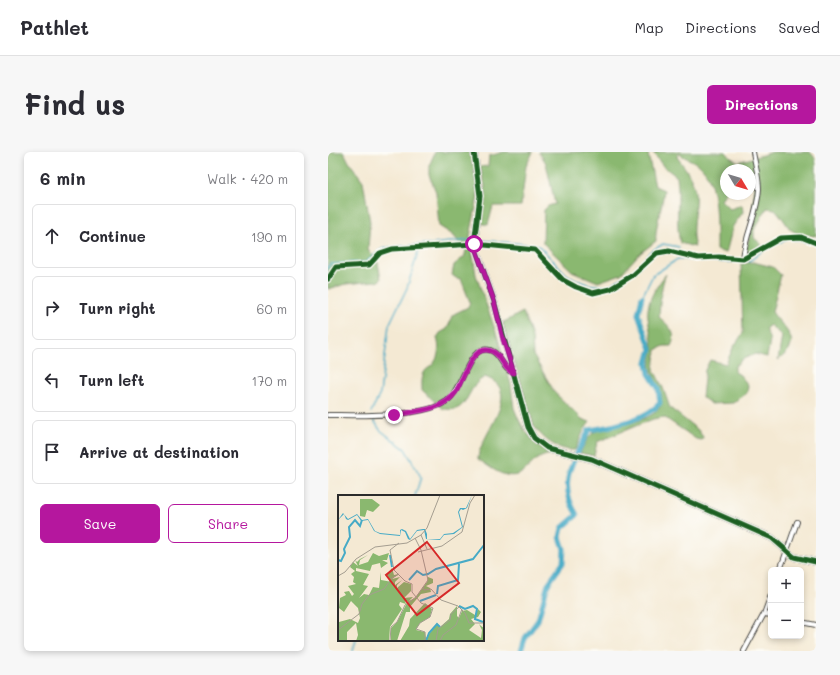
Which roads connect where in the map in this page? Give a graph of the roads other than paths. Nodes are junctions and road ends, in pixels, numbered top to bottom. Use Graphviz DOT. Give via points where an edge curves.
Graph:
graph roads {
  1 [pos="474,152"];
  2 [pos="753,152"];
  3 [pos="816,243"];
  4 [pos="474,244"];
  5 [pos="743,259"];
  6 [pos="328,279"];
  7 [pos="514,373"];
  8 [pos="328,415"];
  9 [pos="797,522"];
  10 [pos="786,552"];
  11 [pos="816,562"];
  12 [pos="781,567"];
  13 [pos="768,603"];
  14 [pos="764,614"];
  15 [pos="768,615"];
  16 [pos="804,623"];
  17 [pos="816,625"];
  18 [pos="744,651"];
  1 -- 4 [label="street" via="480,196"];
  2 -- 5 [label="street" via="759,190"];
  3 -- 5 [label="street" via="801,238 781,238"];
  4 -- 5 [label="street" via="535,250 562,280 593,292 610,289 632,275 657,253 668,251 698,258"];
  4 -- 6 [label="street" via="392,250 380,253 369,265 336,267"];
  4 -- 7 [label="street" via="494,301"];
  7 -- 8 [label="street" via="508,371 497,354 480,350 474,356 456,392 439,406 394,415"];
  7 -- 10 [label="street" via="528,427 534,438 547,448 592,459 772,538"];
  9 -- 10 [label="street"];
  10 -- 11 [label="street" via="794,557"];
  10 -- 12 [label="street"];
  13 -- 14 [label="street"];
  14 -- 15 [label="street"];
  14 -- 18 [label="street"];
  16 -- 17 [label="street"];
}
